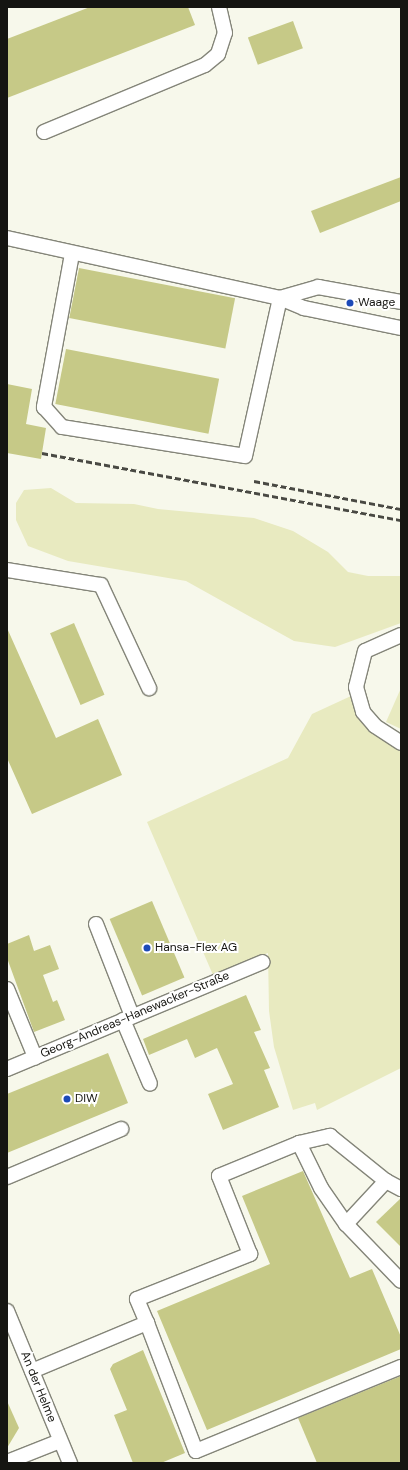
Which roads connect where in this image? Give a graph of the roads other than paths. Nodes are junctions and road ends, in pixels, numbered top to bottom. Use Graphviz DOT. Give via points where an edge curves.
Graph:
graph roads {
  1 [pos="219,7"];
  2 [pos="44,132"];
  3 [pos="7,238"];
  4 [pos="72,254"];
  5 [pos="280,298"];
  6 [pos="401,302"];
  7 [pos="401,328"];
  8 [pos="7,570"];
  9 [pos="401,635"];
  10 [pos="149,688"];
  11 [pos="401,742"];
  12 [pos="96,924"];
  13 [pos="263,962"];
  14 [pos="7,989"];
  15 [pos="127,1018"];
  16 [pos="35,1056"];
  17 [pos="7,1068"];
  18 [pos="150,1084"];
  19 [pos="121,1129"];
  20 [pos="299,1143"];
  21 [pos="7,1177"];
  22 [pos="386,1181"];
  23 [pos="401,1189"];
  24 [pos="346,1224"];
  25 [pos="401,1281"];
  26 [pos="7,1311"];
  27 [pos="147,1323"];
  28 [pos="401,1367"];
  29 [pos="32,1371"];
  30 [pos="60,1441"];
  31 [pos="7,1462"];
  32 [pos="70,1463"];
  1 -- 2 [label="street" via="225,33 218,54 206,65"];
  3 -- 4 [label="street"];
  4 -- 5 [label="street"];
  4 -- 5 [label="street" via="44,407 62,427 245,456"];
  5 -- 6 [label="street" via="318,287"];
  5 -- 7 [label="street" via="304,308"];
  8 -- 10 [label="street" via="101,585"];
  9 -- 11 [label="street" via="365,650 356,687 363,712 375,726"];
  12 -- 15 [label="street"];
  13 -- 15 [label="street, Georg-Andreas-Hanewacker-Straße"];
  14 -- 16 [label="street"];
  15 -- 16 [label="street, Georg-Andreas-Hanewacker-Straße"];
  15 -- 18 [label="street"];
  16 -- 17 [label="street, Georg-Andreas-Hanewacker-Straße"];
  19 -- 21 [label="street"];
  20 -- 22 [label="street" via="330,1136"];
  20 -- 24 [label="street" via="321,1188"];
  20 -- 27 [label="street" via="219,1176 250,1254 137,1299"];
  22 -- 23 [label="street"];
  22 -- 24 [label="street"];
  24 -- 25 [label="street"];
  26 -- 29 [label="street, An der Helme"];
  27 -- 28 [label="street" via="196,1451"];
  27 -- 29 [label="street"];
  29 -- 30 [label="street, An der Helme"];
  30 -- 31 [label="street"];
  30 -- 32 [label="street, An der Helme"];
}
